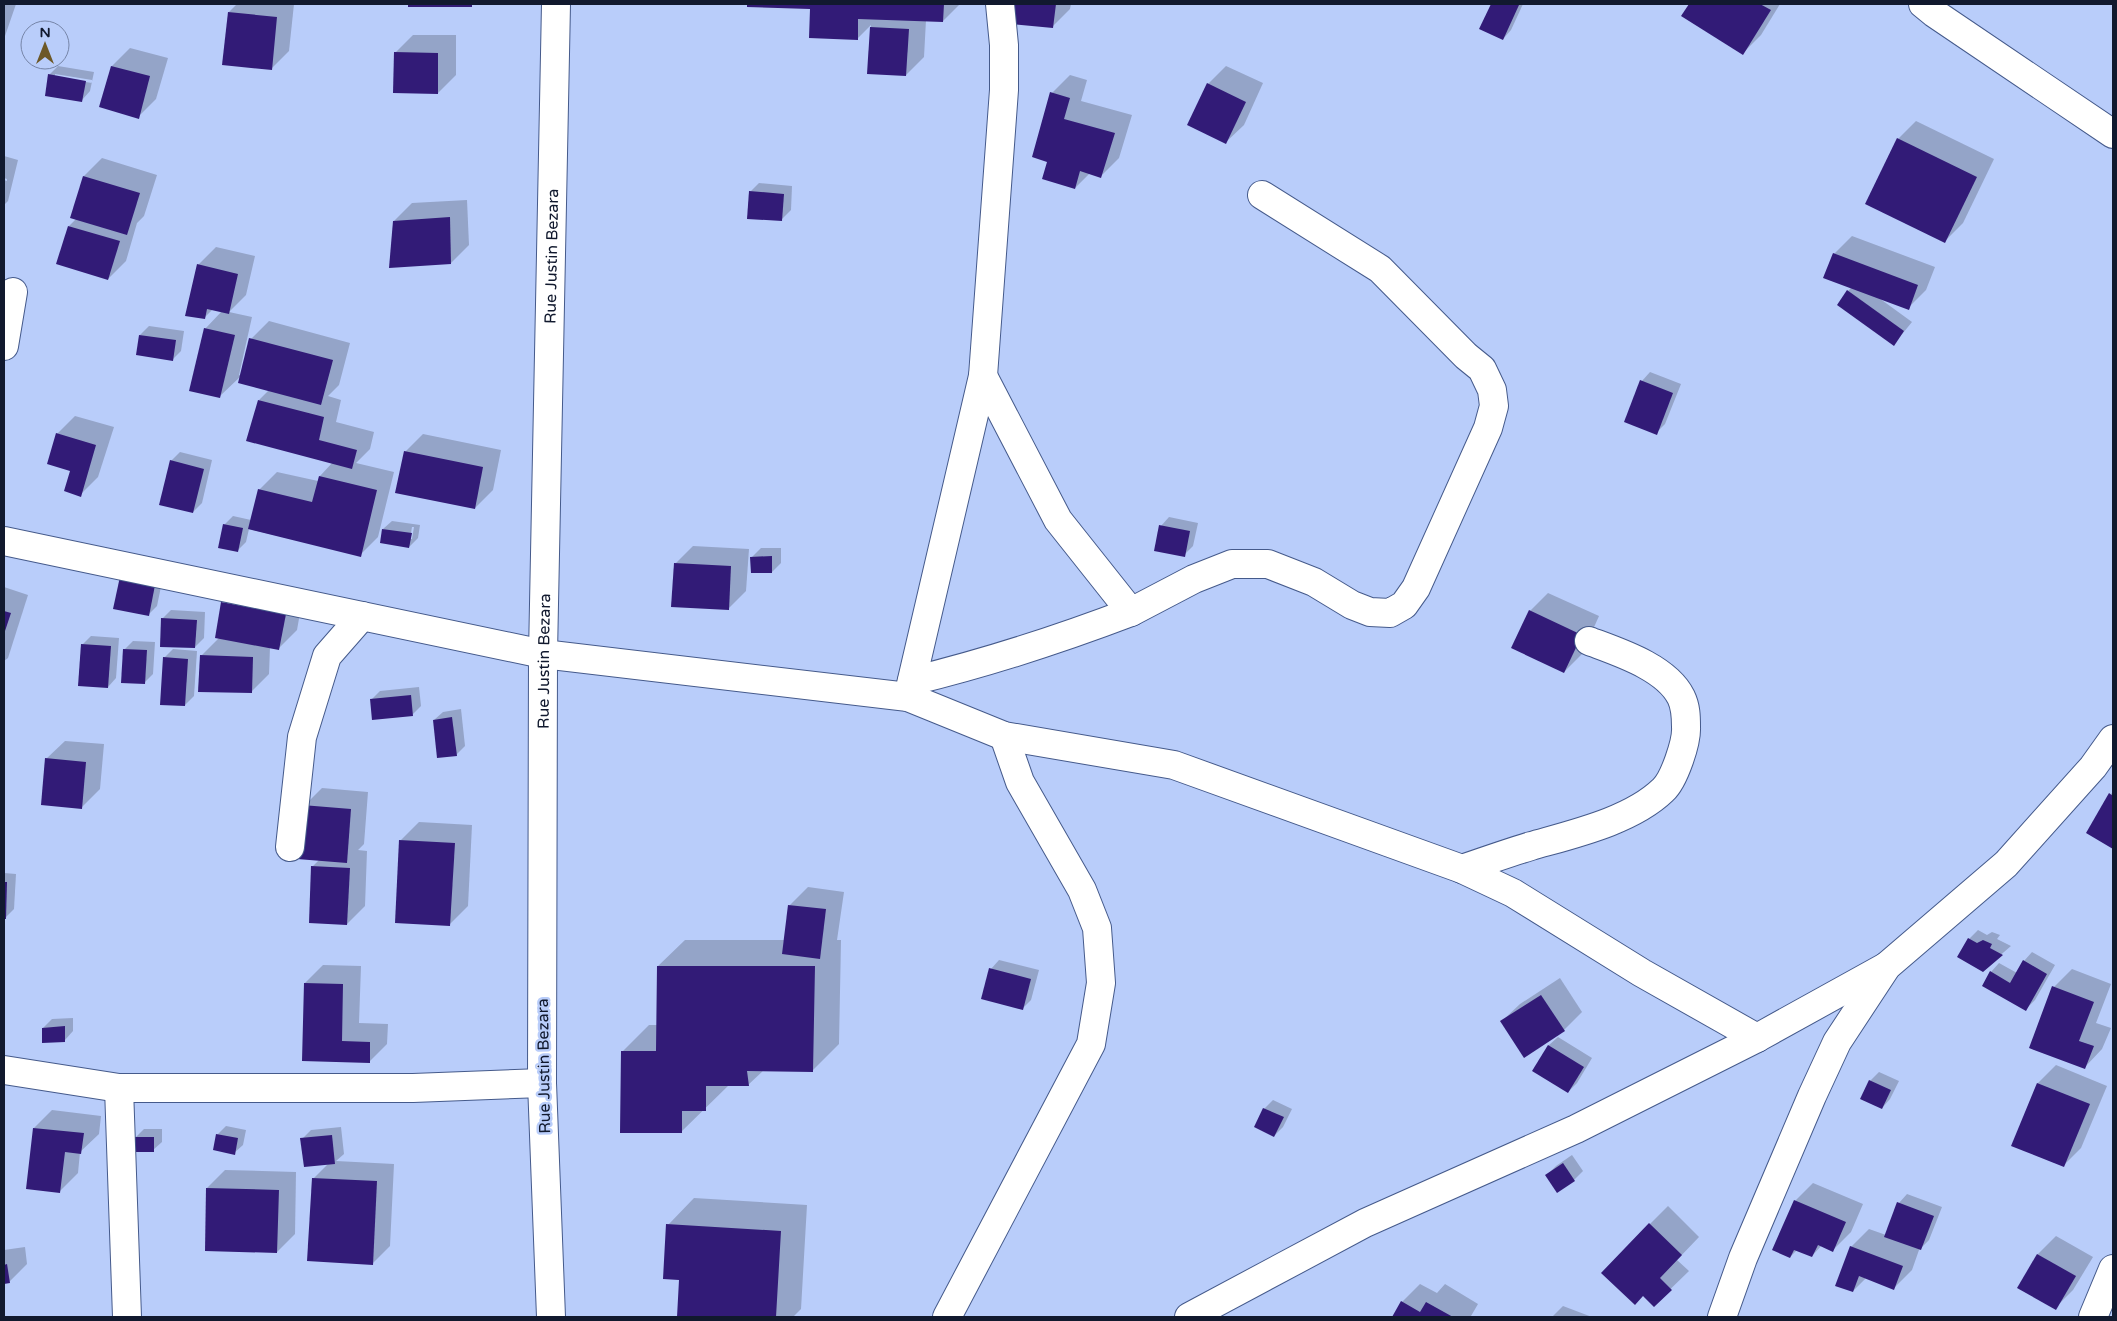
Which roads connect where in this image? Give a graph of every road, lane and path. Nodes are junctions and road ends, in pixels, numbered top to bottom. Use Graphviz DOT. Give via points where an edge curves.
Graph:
graph roads {
  1 [pos="556,4"];
  2 [pos="1000,4"];
  3 [pos="1931,7"];
  4 [pos="2113,134"];
  5 [pos="1262,195"];
  6 [pos="13,292"];
  7 [pos="4,346"];
  8 [pos="983,376"];
  9 [pos="4,541"];
  10 [pos="1131,612"];
  11 [pos="362,616"];
  12 [pos="1589,641"];
  13 [pos="543,654"];
  14 [pos="910,689"];
  15 [pos="1004,736"];
  16 [pos="2113,739"];
  17 [pos="290,847"];
  18 [pos="1462,869"];
  19 [pos="1887,966"];
  20 [pos="1757,1038"];
  21 [pos="4,1070"];
  22 [pos="542,1083"];
  23 [pos="119,1088"];
  24 [pos="2113,1269"];
  25 [pos="127,1317"];
  26 [pos="551,1317"];
  27 [pos="947,1317"];
  28 [pos="1189,1317"];
  29 [pos="1722,1317"];
  30 [pos="2093,1317"];
  1 -- 13 [label="street, Rue Justin Bezara"];
  2 -- 8 [label="street" via="1004,90"];
  3 -- 4 [label="street"];
  5 -- 10 [label="street" via="1380,269 1482,369 1492,390 1494,406 1488,428 1416,588 1404,605 1390,613 1370,612 1352,605 1314,582 1268,564 1232,564"];
  6 -- 7 [label="street"];
  8 -- 10 [label="street" via="1058,520"];
  8 -- 14 [label="street"];
  9 -- 11 [label="street"];
  10 -- 14 [label="street" via="948,672"];
  11 -- 13 [label="street"];
  11 -- 17 [label="street" via="327,656 304,728"];
  12 -- 18 [label="street" via="1650,668 1681,696 1686,712 1686,733 1681,756 1665,789 1644,805 1578,833"];
  13 -- 14 [label="street"];
  13 -- 22 [label="street, Rue Justin Bezara"];
  14 -- 15 [label="street"];
  15 -- 18 [label="street" via="1174,765"];
  15 -- 27 [label="street" via="1020,782 1082,890 1097,928 1101,983 1091,1044"];
  16 -- 19 [label="street" via="2093,768 2006,864"];
  18 -- 20 [label="street" via="1514,893"];
  19 -- 20 [label="street"];
  19 -- 29 [label="street" via="1837,1042 1822,1073 1743,1258"];
  20 -- 28 [label="street" via="1576,1129 1365,1223"];
  21 -- 23 [label="street"];
  22 -- 23 [label="street" via="413,1088"];
  22 -- 26 [label="street, Rue Justin Bezara"];
  23 -- 25 [label="street"];
  24 -- 30 [label="street"];
}
